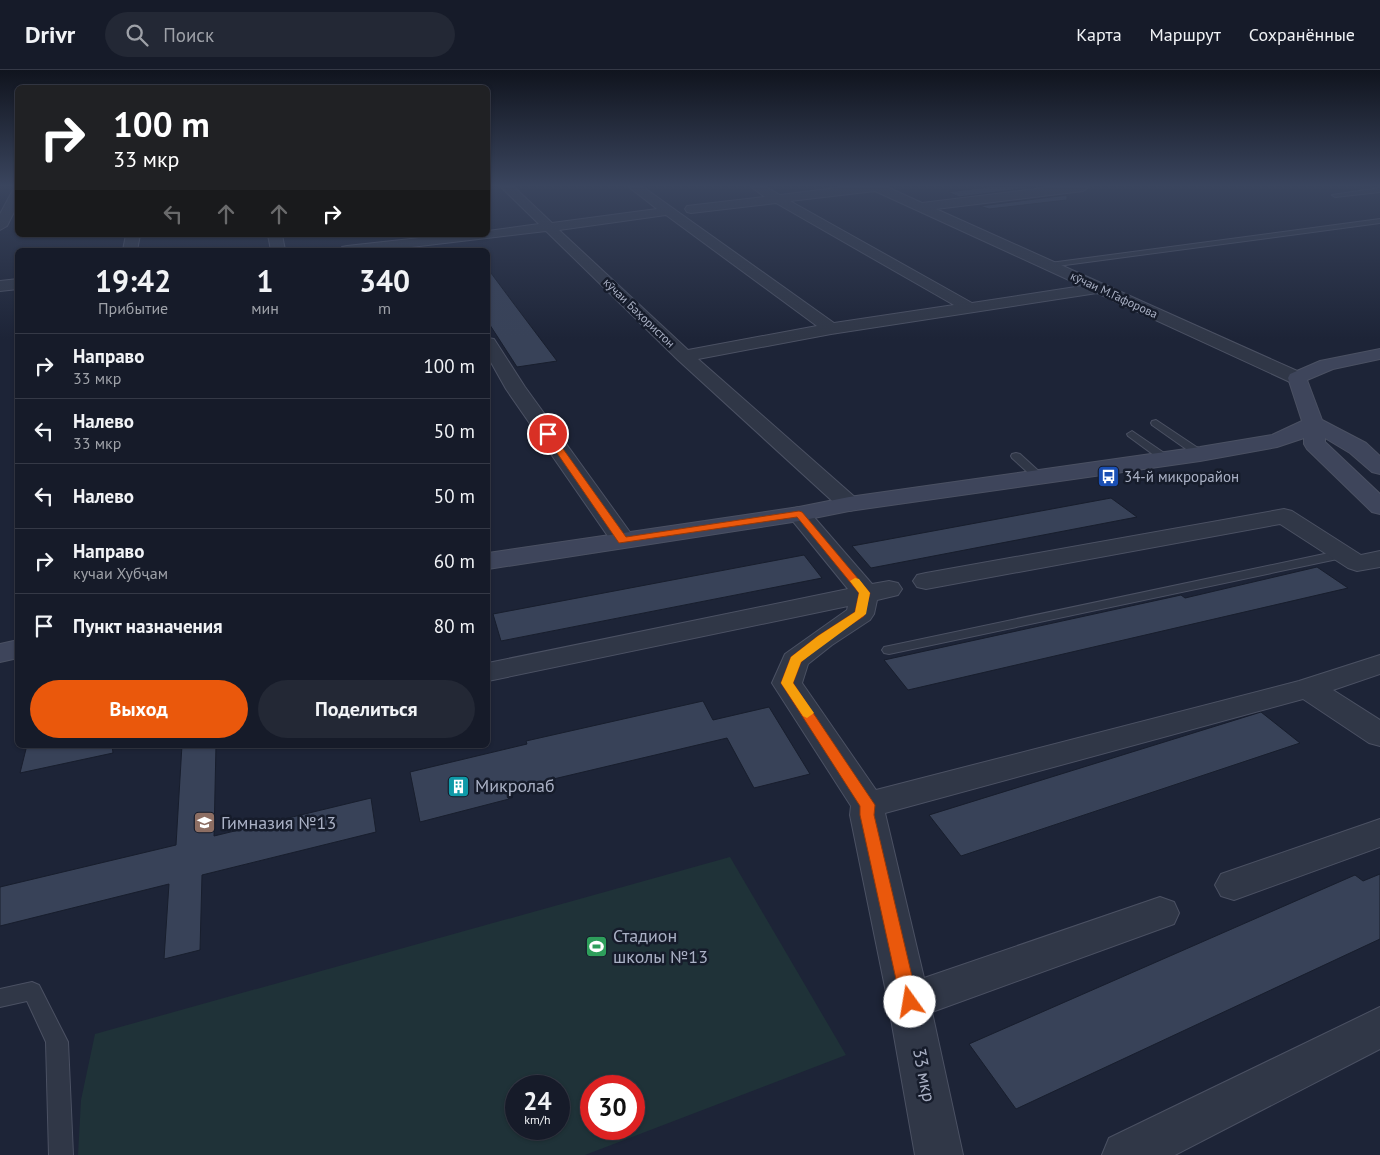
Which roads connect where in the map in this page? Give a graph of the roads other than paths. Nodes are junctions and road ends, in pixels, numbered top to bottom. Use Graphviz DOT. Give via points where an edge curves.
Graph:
graph roads {
  1 [pos="463,238"];
  2 [pos="558,238"];
  3 [pos="706,238"];
  4 [pos="846,238"];
  5 [pos="988,238"];
  6 [pos="1255,238"];
  7 [pos="425,242"];
  8 [pos="366,248"];
  9 [pos="1050,265"];
  10 [pos="15,284"];
  11 [pos="0,286"];
  12 [pos="1100,288"];
  13 [pos="970,308"];
  14 [pos="831,329"];
  15 [pos="490,346"];
  16 [pos="1380,354"];
  17 [pos="684,356"];
  18 [pos="1296,378"];
  19 [pos="1156,423"];
  20 [pos="1314,423"];
  21 [pos="1132,434"];
  22 [pos="1277,441"];
  23 [pos="1200,454"];
  24 [pos="1016,456"];
  25 [pos="1328,457"];
  26 [pos="1166,459"];
  27 [pos="1380,467"];
  28 [pos="1039,476"];
  29 [pos="1376,500"];
  30 [pos="850,504"];
  31 [pos="799,514"];
  32 [pos="623,540"];
  33 [pos="1343,554"];
  34 [pos="1380,559"];
  35 [pos="490,561"];
  36 [pos="926,581"];
  37 [pos="877,591"];
  38 [pos="15,650"];
  39 [pos="889,650"];
  40 [pos="0,653"];
  41 [pos="1380,664"];
  42 [pos="490,672"];
  43 [pos="1308,688"];
  44 [pos="1380,735"];
  45 [pos="868,805"];
  46 [pos="1380,833"];
  47 [pos="1234,885"];
  48 [pos="1160,913"];
  49 [pos="0,998"];
  50 [pos="910,1002"];
  51 [pos="1380,1027"];
  52 [pos="61,1155"];
  53 [pos="939,1155"];
  54 [pos="1126,1155"];
  1 -- 7 [label="street"];
  2 -- 17 [label="street, кӯчаи Баҳористон"];
  3 -- 14 [label="street"];
  4 -- 13 [label="street"];
  5 -- 9 [label="street, кӯчаи М.Гафорова"];
  6 -- 9 [label="lane"];
  7 -- 8 [label="street"];
  9 -- 12 [label="street, кӯчаи М.Гафорова"];
  10 -- 11 [label="street"];
  12 -- 13 [label="street"];
  12 -- 18 [label="street, кӯчаи М.Гафорова"];
  13 -- 14 [label="street"];
  14 -- 17 [label="street"];
  15 -- 32 [label="street" via="516,389"];
  16 -- 18 [label="main road" via="1310,369"];
  17 -- 30 [label="street, кӯчаи Баҳористон"];
  18 -- 20 [label="main road"];
  19 -- 23 [label="lane"];
  20 -- 22 [label="main road"];
  20 -- 25 [label="main road" via="1315,444"];
  20 -- 27 [label="main road" via="1358,448"];
  21 -- 26 [label="lane"];
  22 -- 23 [label="main road"];
  22 -- 25 [label="main road" via="1314,449"];
  23 -- 26 [label="main road"];
  24 -- 28 [label="lane"];
  25 -- 29 [label="main road"];
  26 -- 28 [label="main road"];
  28 -- 30 [label="main road"];
  30 -- 31 [label="main road"];
  31 -- 32 [label="main road"];
  31 -- 37 [label="street"];
  32 -- 35 [label="main road"];
  33 -- 34 [label="street" via="1357,564"];
  33 -- 36 [label="street" via="1284,516"];
  33 -- 39 [label="lane"];
  37 -- 42 [label="street"];
  37 -- 45 [label="street, 33 мкр" via="860,614 795,660 787,683"];
  38 -- 40 [label="main road"];
  41 -- 43 [label="street"];
  43 -- 44 [label="street"];
  43 -- 45 [label="street"];
  45 -- 50 [label="street, 33 мкр" via="867,815"];
  46 -- 47 [label="street"];
  48 -- 50 [label="street"];
  49 -- 52 [label="lane" via="32,991 57,1042"];
  50 -- 53 [label="street, 33 мкр"];
  51 -- 54 [label="street"];
}
